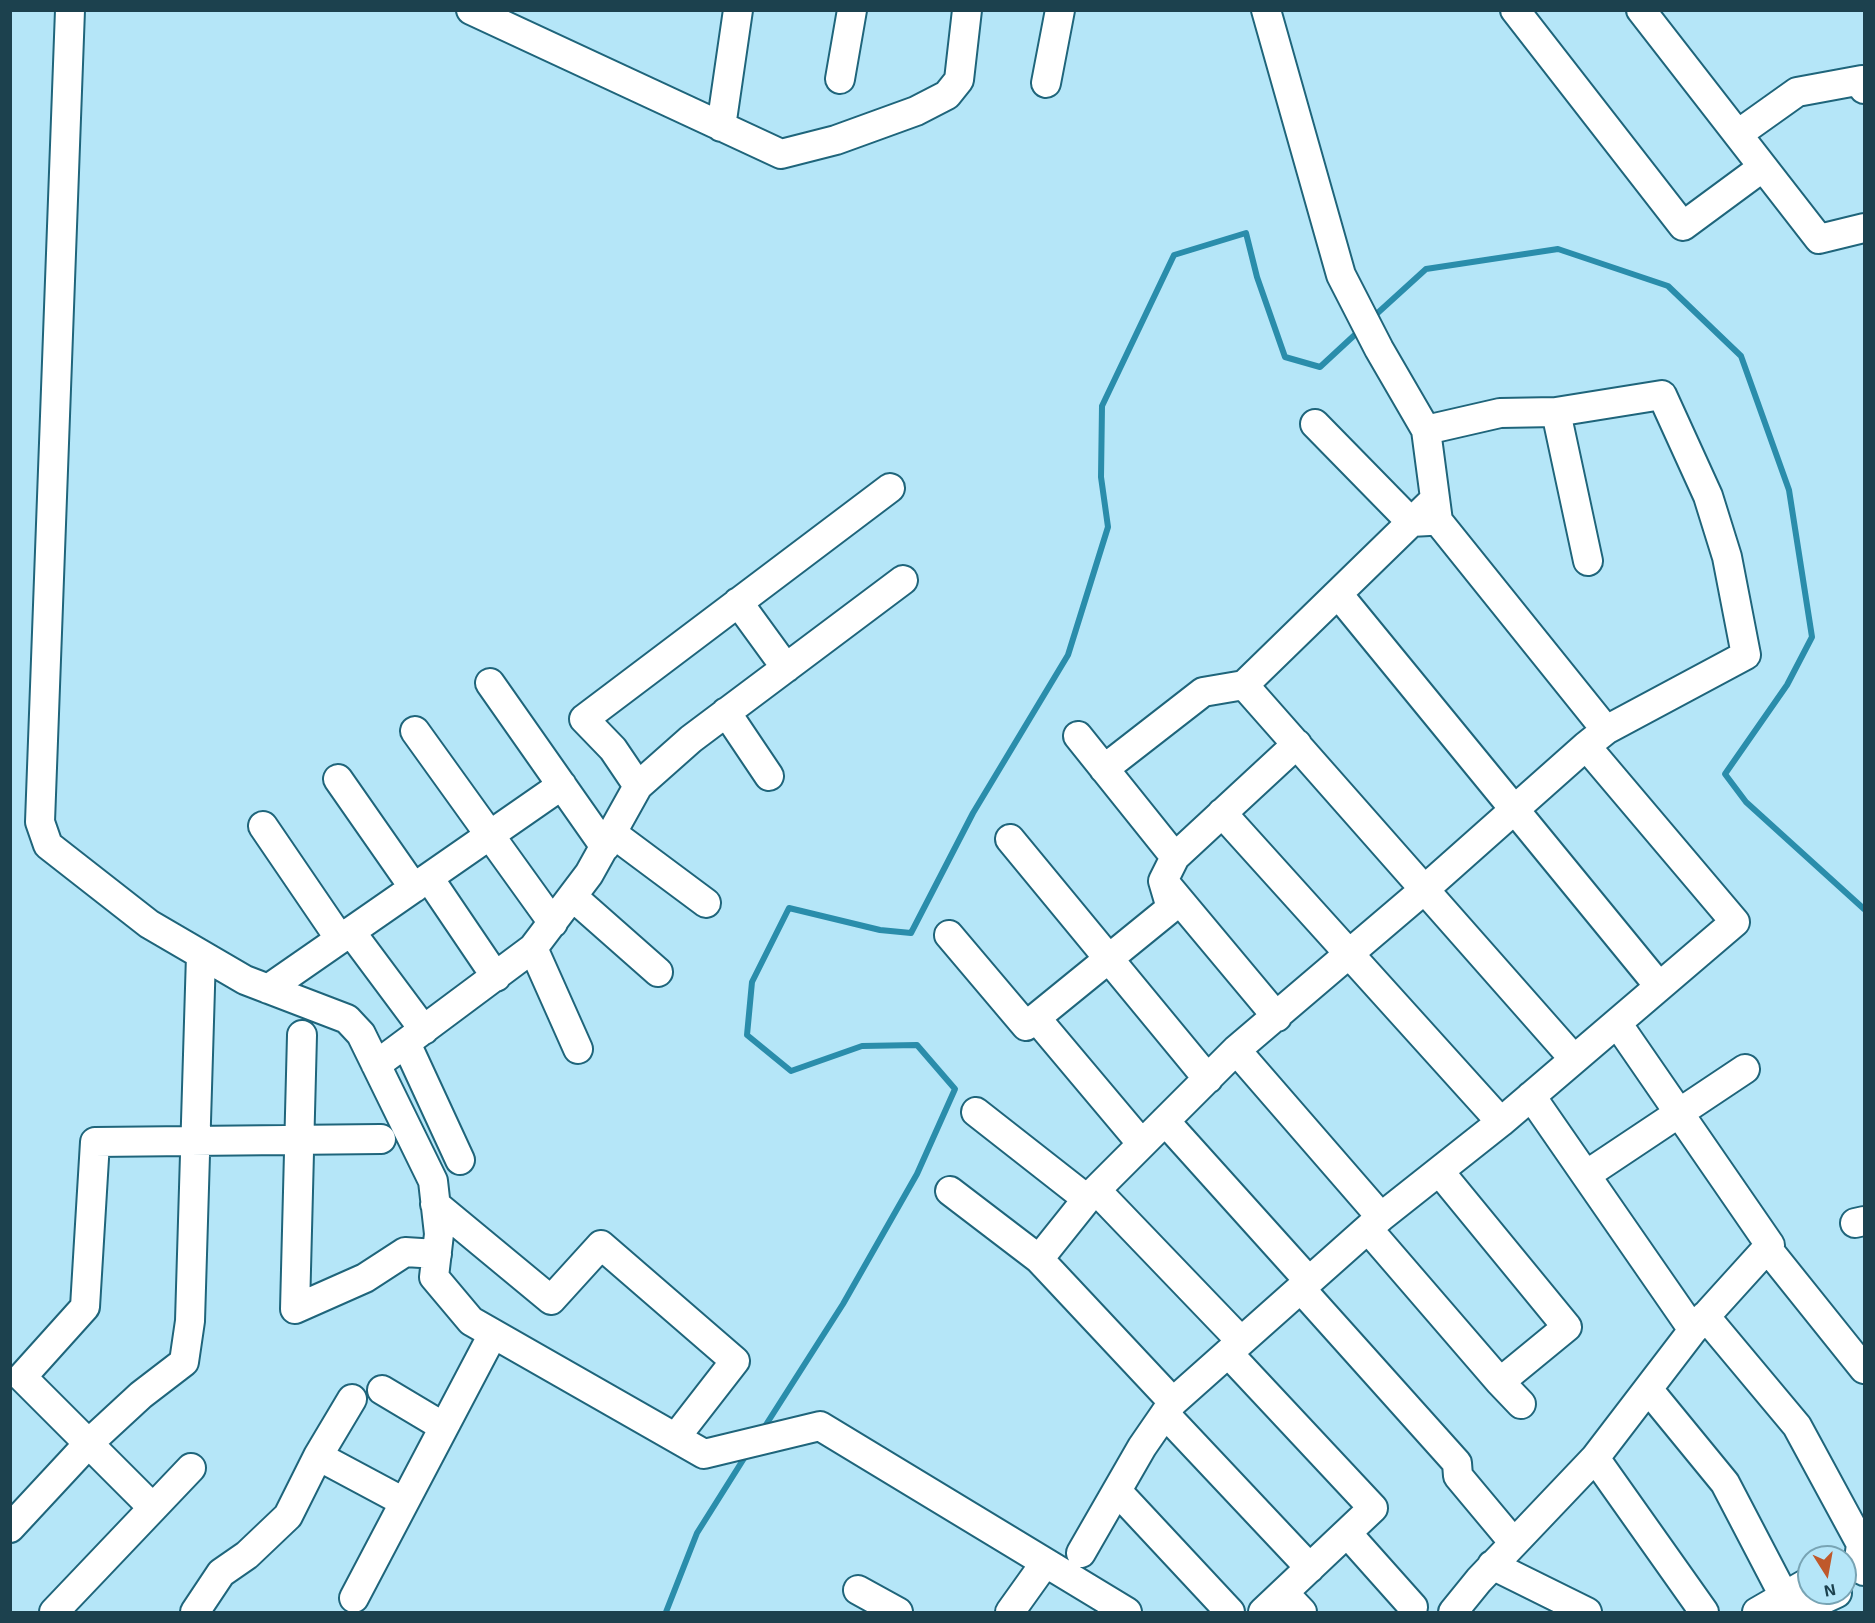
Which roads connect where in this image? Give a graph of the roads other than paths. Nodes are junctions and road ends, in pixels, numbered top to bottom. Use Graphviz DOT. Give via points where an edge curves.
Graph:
graph roads {
  1 [pos="70,10"];
  2 [pos="471,10"];
  3 [pos="738,10"];
  4 [pos="852,10"];
  5 [pos="967,10"];
  6 [pos="1060,10"];
  7 [pos="1266,10"];
  8 [pos="1515,10"];
  9 [pos="1641,10"];
  10 [pos="840,79"];
  11 [pos="1046,83"];
  12 [pos="1864,90"];
  13 [pos="721,126"];
  14 [pos="1738,134"];
  15 [pos="1763,167"];
  16 [pos="1864,228"];
  17 [pos="1556,412"];
  18 [pos="1315,424"];
  19 [pos="1426,430"];
  20 [pos="890,488"];
  21 [pos="1428,514"];
  22 [pos="1588,561"];
  23 [pos="903,580"];
  24 [pos="1338,594"];
  25 [pos="738,602"];
  26 [pos="786,668"];
  27 [pos="490,683"];
  28 [pos="1244,685"];
  29 [pos="726,712"];
  30 [pos="415,731"];
  31 [pos="1077,736"];
  32 [pos="1596,738"];
  33 [pos="1297,744"];
  34 [pos="1104,769"];
  35 [pos="769,776"];
  36 [pos="338,778"];
  37 [pos="562,785"];
  38 [pos="638,786"];
  39 [pos="1515,809"];
  40 [pos="1222,813"];
  41 [pos="263,825"];
  42 [pos="489,836"];
  43 [pos="1010,839"];
  44 [pos="609,840"];
  45 [pos="1169,869"];
  46 [pos="422,883"];
  47 [pos="1425,890"];
  48 [pos="573,897"];
  49 [pos="706,903"];
  50 [pos="553,923"];
  51 [pos="345,935"];
  52 [pos="949,935"];
  53 [pos="533,948"];
  54 [pos="1350,954"];
  55 [pos="201,955"];
  56 [pos="1109,959"];
  57 [pos="658,972"];
  58 [pos="496,976"];
  59 [pos="1659,986"];
  60 [pos="268,989"];
  61 [pos="1277,1017"];
  62 [pos="1036,1018"];
  63 [pos="1617,1023"];
  64 [pos="302,1035"];
  65 [pos="415,1036"];
  66 [pos="578,1049"];
  67 [pos="1236,1050"];
  68 [pos="1574,1059"];
  69 [pos="376,1065"];
  70 [pos="1745,1069"];
  71 [pos="1208,1078"];
  72 [pos="1531,1096"];
  73 [pos="976,1112"];
  74 [pos="1679,1113"];
  75 [pos="1165,1121"];
  76 [pos="1501,1122"];
  77 [pos="381,1139"];
  78 [pos="299,1140"];
  79 [pos="195,1141"];
  80 [pos="1142,1144"];
  81 [pos="460,1160"];
  82 [pos="1439,1171"];
  83 [pos="1586,1175"];
  84 [pos="950,1191"];
  85 [pos="1091,1195"];
  86 [pos="435,1204"];
  87 [pos="1374,1223"];
  88 [pos="1767,1248"];
  89 [pos="436,1254"];
  90 [pos="1038,1259"];
  91 [pos="1305,1285"];
  92 [pos="1699,1323"];
  93 [pos="493,1334"];
  94 [pos="1235,1347"];
  95 [pos="1864,1369"];
  96 [pos="1500,1382"];
  97 [pos="1648,1389"];
  98 [pos="382,1390"];
  99 [pos="352,1399"];
  100 [pos="1521,1404"];
  101 [pos="1169,1408"];
  102 [pos="444,1427"];
  103 [pos="676,1437"];
  104 [pos="89,1443"];
  105 [pos="318,1456"];
  106 [pos="1595,1458"];
  107 [pos="191,1468"];
  108 [pos="1118,1492"];
  109 [pos="404,1502"];
  110 [pos="153,1508"];
  111 [pos="10,1528"];
  112 [pos="1347,1533"];
  113 [pos="1514,1543"];
  114 [pos="1082,1553"];
  115 [pos="1858,1559"];
  116 [pos="1045,1563"];
  117 [pos="1492,1565"];
  118 [pos="1310,1568"];
  119 [pos="858,1590"];
  120 [pos="354,1599"];
  121 [pos="1293,1603"];
  122 [pos="1790,1604"];
  123 [pos="1413,1607"];
  124 [pos="54,1612"];
  125 [pos="195,1612"];
  126 [pos="898,1612"];
  127 [pos="1010,1612"];
  128 [pos="1127,1612"];
  129 [pos="1230,1612"];
  130 [pos="1263,1612"];
  131 [pos="1454,1612"];
  132 [pos="1587,1612"];
  133 [pos="1704,1612"];
  134 [pos="1757,1612"];
  1 -- 55 [label="street" via="40,822 48,846 149,924"];
  2 -- 13 [label="street"];
  3 -- 13 [label="street"];
  4 -- 10 [label="street"];
  5 -- 13 [label="street" via="959,80 947,95 916,111 836,140 781,154"];
  6 -- 11 [label="street"];
  7 -- 19 [label="street" via="1341,275"];
  8 -- 15 [label="street" via="1683,226"];
  9 -- 14 [label="street"];
  12 -- 14 [label="street" via="1862,80 1797,92"];
  14 -- 15 [label="street"];
  15 -- 16 [label="street" via="1820,239"];
  17 -- 19 [label="street" via="1500,413"];
  17 -- 22 [label="street"];
  17 -- 32 [label="street" via="1662,395 1708,496 1727,557 1746,655"];
  18 -- 21 [label="street"];
  19 -- 21 [label="street"];
  20 -- 25 [label="street"];
  21 -- 24 [label="street"];
  21 -- 32 [label="street"];
  23 -- 26 [label="street"];
  24 -- 28 [label="street"];
  24 -- 39 [label="street"];
  25 -- 26 [label="street"];
  25 -- 38 [label="street" via="584,719 613,749"];
  26 -- 29 [label="street"];
  27 -- 37 [label="street"];
  28 -- 33 [label="street"];
  28 -- 34 [label="street" via="1203,692"];
  29 -- 35 [label="street"];
  29 -- 38 [label="street"];
  30 -- 42 [label="street"];
  31 -- 34 [label="street"];
  32 -- 39 [label="street"];
  32 -- 59 [label="street" via="1735,922"];
  33 -- 40 [label="street"];
  33 -- 47 [label="street"];
  34 -- 45 [label="street"];
  36 -- 46 [label="street"];
  37 -- 42 [label="street"];
  37 -- 44 [label="street"];
  38 -- 44 [label="street"];
  39 -- 47 [label="street"];
  39 -- 59 [label="street"];
  40 -- 45 [label="street"];
  40 -- 54 [label="street"];
  41 -- 51 [label="street"];
  42 -- 46 [label="street"];
  42 -- 50 [label="street"];
  43 -- 56 [label="street"];
  44 -- 48 [label="street"];
  44 -- 49 [label="street"];
  45 -- 56 [label="street" via="1171,908"];
  45 -- 61 [label="street"];
  46 -- 51 [label="street"];
  46 -- 58 [label="street"];
  47 -- 54 [label="street"];
  47 -- 68 [label="street"];
  48 -- 50 [label="street"];
  48 -- 57 [label="street"];
  50 -- 53 [label="street"];
  51 -- 60 [label="street"];
  51 -- 65 [label="street"];
  52 -- 62 [label="street" via="1026,1026"];
  53 -- 58 [label="street"];
  53 -- 66 [label="street"];
  54 -- 61 [label="street"];
  54 -- 76 [label="street"];
  55 -- 60 [label="street"];
  55 -- 79 [label="street"];
  56 -- 62 [label="street"];
  56 -- 71 [label="street"];
  58 -- 65 [label="street"];
  59 -- 63 [label="street"];
  60 -- 69 [label="street" via="347,1019 361,1034"];
  61 -- 67 [label="street"];
  62 -- 80 [label="street"];
  63 -- 68 [label="street"];
  63 -- 74 [label="street"];
  64 -- 78 [label="street"];
  65 -- 69 [label="street"];
  65 -- 81 [label="street"];
  67 -- 71 [label="street"];
  67 -- 87 [label="street"];
  68 -- 72 [label="street"];
  69 -- 86 [label="street" via="433,1181"];
  70 -- 74 [label="street"];
  71 -- 75 [label="street"];
  72 -- 76 [label="street"];
  72 -- 83 [label="street"];
  73 -- 85 [label="street"];
  74 -- 83 [label="street"];
  74 -- 88 [label="street" via="1770,1245"];
  75 -- 80 [label="street"];
  75 -- 91 [label="street"];
  76 -- 82 [label="street"];
  77 -- 78 [label="street"];
  78 -- 79 [label="street"];
  78 -- 89 [label="street" via="295,1309 365,1278 405,1252"];
  79 -- 104 [label="street" via="190,1321 184,1362"];
  79 -- 104 [label="street" via="95,1142 85,1307 22,1377"];
  80 -- 85 [label="street"];
  82 -- 87 [label="street"];
  82 -- 96 [label="street" via="1567,1328"];
  83 -- 92 [label="street"];
  84 -- 90 [label="street"];
  85 -- 90 [label="street"];
  85 -- 94 [label="street"];
  86 -- 89 [label="street" via="439,1234"];
  86 -- 103 [label="street" via="551,1300 601,1245 735,1361"];
  87 -- 91 [label="street"];
  87 -- 96 [label="street"];
  88 -- 92 [label="street"];
  88 -- 95 [label="street"];
  89 -- 93 [label="street" via="434,1277 471,1321"];
  90 -- 101 [label="street"];
  91 -- 94 [label="street"];
  91 -- 113 [label="street" via="1457,1463 1458,1476"];
  92 -- 97 [label="street"];
  92 -- 115 [label="street" via="1797,1426 1861,1544"];
  93 -- 102 [label="street"];
  93 -- 103 [label="street"];
  94 -- 101 [label="street"];
  94 -- 112 [label="street" via="1373,1508"];
  96 -- 100 [label="street"];
  97 -- 106 [label="street"];
  97 -- 122 [label="street" via="1725,1483"];
  98 -- 102 [label="street"];
  99 -- 105 [label="street"];
  101 -- 108 [label="street"];
  101 -- 118 [label="street"];
  102 -- 109 [label="street"];
  103 -- 116 [label="street" via="704,1454 820,1426"];
  104 -- 110 [label="street"];
  104 -- 111 [label="street"];
  105 -- 109 [label="street"];
  105 -- 125 [label="street" via="288,1516 247,1555 221,1573"];
  106 -- 113 [label="street"];
  106 -- 133 [label="street"];
  107 -- 110 [label="street"];
  108 -- 114 [label="street"];
  108 -- 129 [label="street"];
  109 -- 120 [label="street"];
  110 -- 124 [label="street"];
  112 -- 118 [label="street"];
  112 -- 123 [label="street"];
  113 -- 117 [label="street"];
  116 -- 127 [label="street"];
  116 -- 128 [label="street"];
  117 -- 131 [label="street"];
  117 -- 132 [label="street"];
  118 -- 121 [label="street"];
  119 -- 126 [label="street"];
  121 -- 130 [label="street"];
  122 -- 134 [label="street"];
}
